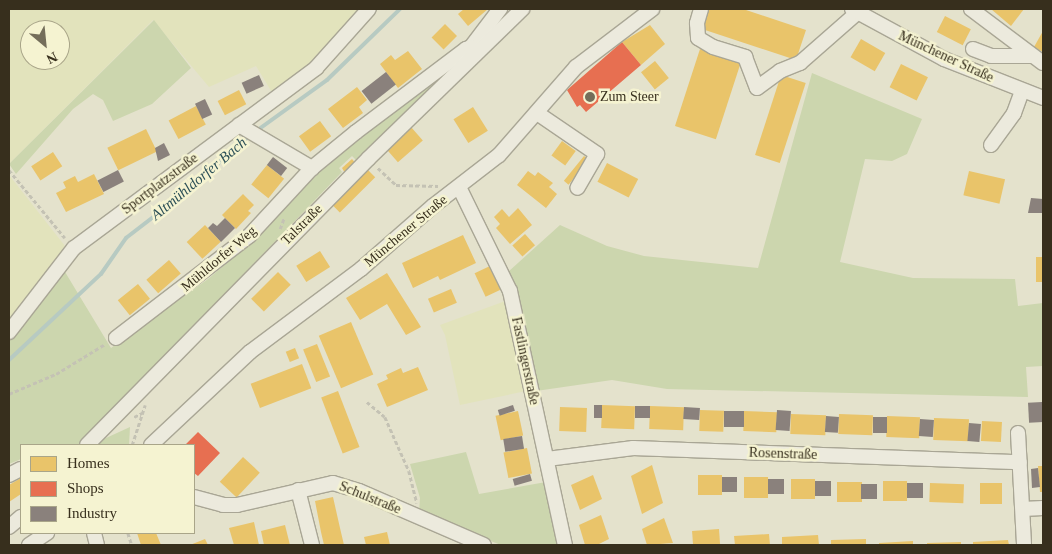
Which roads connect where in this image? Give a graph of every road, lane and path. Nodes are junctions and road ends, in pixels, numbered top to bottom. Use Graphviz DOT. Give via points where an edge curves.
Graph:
graph roads {
  1 [pos="369,9"];
  2 [pos="500,9"];
  3 [pos="522,9"];
  4 [pos="652,9"];
  5 [pos="701,9"];
  6 [pos="971,9"];
  7 [pos="855,10"];
  8 [pos="474,49"];
  9 [pos="973,49"];
  10 [pos="1031,56"];
  11 [pos="1043,63"];
  12 [pos="1022,90"];
  13 [pos="1043,98"];
  14 [pos="537,113"];
  15 [pos="241,127"];
  16 [pos="991,145"];
  17 [pos="369,158"];
  18 [pos="312,168"];
  19 [pos="9,170"];
  20 [pos="416,186"];
  21 [pos="459,186"];
  22 [pos="577,188"];
  23 [pos="287,195"];
  24 [pos="277,236"];
  25 [pos="74,248"];
  26 [pos="9,332"];
  27 [pos="116,338"];
  28 [pos="9,394"];
  29 [pos="367,402"];
  30 [pos="146,403"];
  31 [pos="1018,433"];
  32 [pos="88,444"];
  33 [pos="132,444"];
  34 [pos="152,444"];
  35 [pos="547,459"];
  36 [pos="1020,462"];
  37 [pos="298,490"];
  38 [pos="195,497"];
  39 [pos="1043,508"];
  40 [pos="1023,509"];
  41 [pos="415,516"];
  42 [pos="20,518"];
  43 [pos="9,527"];
  44 [pos="46,534"];
  45 [pos="29,545"];
  46 [pos="312,545"];
  47 [pos="484,545"];
  48 [pos="565,545"];
  49 [pos="1024,545"];
  1 -- 15 [label="street, Sportplatzstraße" via="316,68"];
  2 -- 8 [label="street"];
  3 -- 8 [label="street, Talstraße"];
  4 -- 14 [label="street, Münchener Straße" via="576,67"];
  5 -- 7 [label="street" via="696,23 698,38 713,47 745,57 758,88 780,70 800,63"];
  6 -- 10 [label="street"];
  7 -- 12 [label="street, Münchener Straße" via="944,59"];
  8 -- 17 [label="street, Talstraße"];
  8 -- 18 [label="street, Mühldorfer Weg" via="356,132"];
  9 -- 10 [label="street" via="1001,57"];
  10 -- 11 [label="street"];
  12 -- 13 [label="street, Münchener Straße"];
  12 -- 16 [label="street" via="1014,113"];
  14 -- 21 [label="street, Münchener Straße" via="513,142"];
  14 -- 22 [label="street" via="596,154"];
  15 -- 18 [label="street"];
  15 -- 25 [label="street, Sportplatzstraße"];
  17 -- 20 [label="path" via="390,182"];
  17 -- 32 [label="street, Talstraße"];
  18 -- 23 [label="street, Mühldorfer Weg"];
  19 -- 25 [label="path"];
  21 -- 34 [label="street, Münchener Straße" via="361,269 250,352"];
  21 -- 35 [label="street, Fastlingerstraße" via="510,291"];
  23 -- 24 [label="path" via="283,222"];
  23 -- 27 [label="street, Mühldorfer Weg" via="249,236"];
  25 -- 26 [label="street, Sportplatzstraße"];
  27 -- 28 [label="path" via="56,374"];
  29 -- 41 [label="path" via="385,417 409,471 417,502"];
  30 -- 33 [label="path"];
  31 -- 36 [label="street"];
  35 -- 36 [label="street, Rosenstraße" via="633,448"];
  35 -- 48 [label="street, Fastlingerstraße"];
  36 -- 40 [label="street"];
  37 -- 38 [label="street, Schulstraße" via="237,505 223,505"];
  37 -- 41 [label="street, Schulstraße" via="326,484 340,485"];
  37 -- 46 [label="street"];
  39 -- 40 [label="street"];
  40 -- 49 [label="street"];
  41 -- 47 [label="street, Schulstraße"];
  42 -- 43 [label="street"];
  44 -- 45 [label="street"];
}
